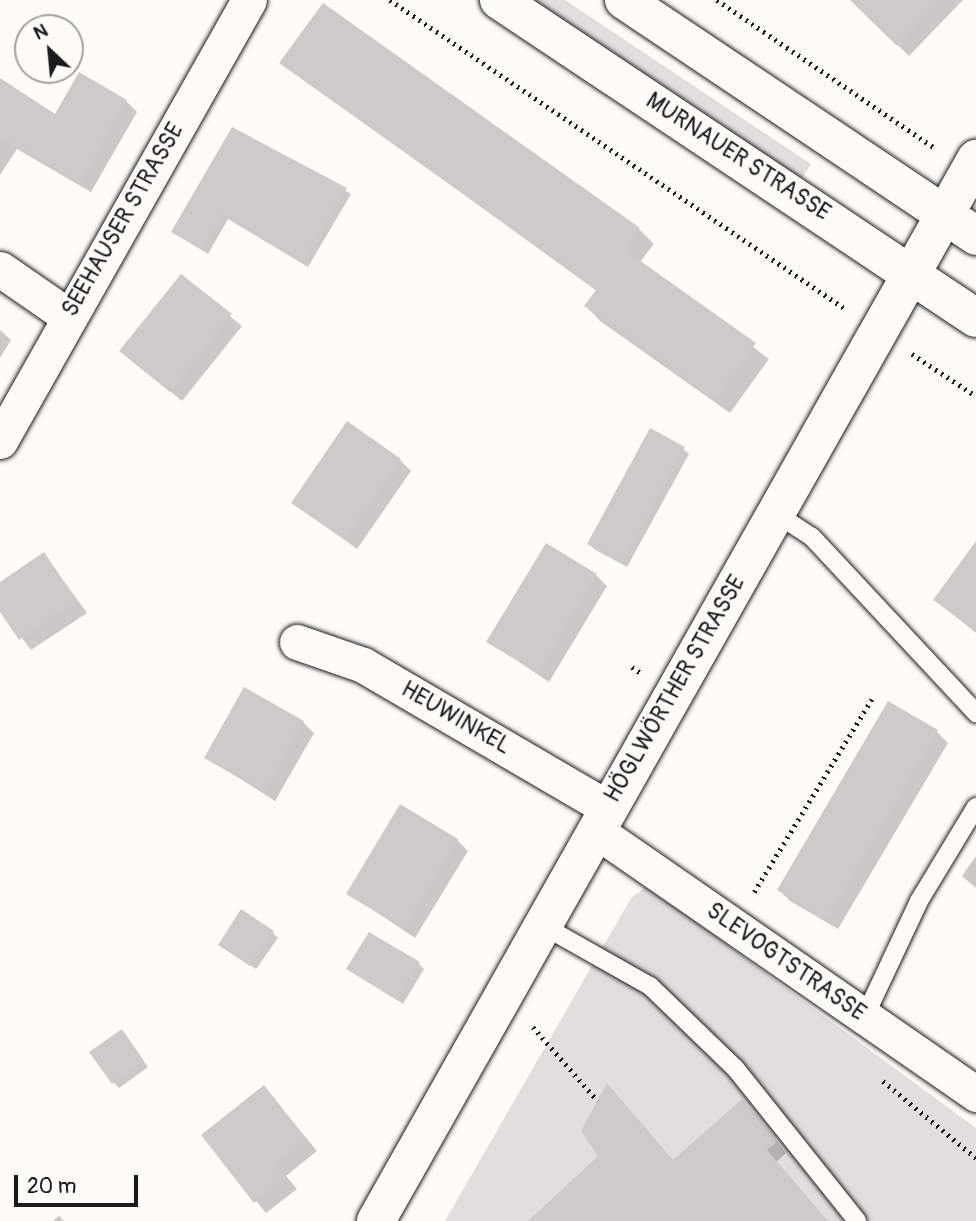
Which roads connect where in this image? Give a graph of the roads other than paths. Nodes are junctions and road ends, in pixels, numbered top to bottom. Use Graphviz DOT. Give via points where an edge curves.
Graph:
graph roads {
  1 [pos="249,0"];
  2 [pos="499,0"];
  3 [pos="624,0"];
  4 [pos="976,159"];
  5 [pos="944,215"];
  6 [pos="976,236"];
  7 [pos="0,269"];
  8 [pos="912,274"];
  9 [pos="68,316"];
  10 [pos="976,318"];
  11 [pos="0,441"];
  12 [pos="775,513"];
  13 [pos="297,642"];
  14 [pos="976,713"];
  15 [pos="976,807"];
  16 [pos="602,819"];
  17 [pos="542,925"];
  18 [pos="864,1016"];
  19 [pos="976,1094"];
  20 [pos="376,1221"];
  21 [pos="857,1221"];
  1 -- 9 [label="street, SEEHAUSER STRASSE"];
  2 -- 8 [label="street, MURNAUER STRASSE"];
  3 -- 5 [label="street"];
  4 -- 5 [label="street, HÖGLWÖRTHER STRASSE"];
  5 -- 6 [label="street"];
  5 -- 8 [label="street, HÖGLWÖRTHER STRASSE"];
  7 -- 9 [label="street"];
  8 -- 10 [label="street, MURNAUER STRASSE"];
  8 -- 12 [label="street, HÖGLWÖRTHER STRASSE"];
  9 -- 11 [label="street, SEEHAUSER STRASSE"];
  12 -- 14 [label="lane" via="812,537"];
  12 -- 16 [label="street, HÖGLWÖRTHER STRASSE"];
  13 -- 16 [label="street, HEUWINKEL" via="363,665"];
  15 -- 18 [label="lane" via="919,901"];
  16 -- 17 [label="street, HÖGLWÖRTHER STRASSE"];
  16 -- 18 [label="street, SLEVOGTSTRASSE" via="734,926"];
  17 -- 20 [label="street, HÖGLWÖRTHER STRASSE"];
  17 -- 21 [label="lane" via="650,986 735,1068"];
  18 -- 19 [label="street, SLEVOGTSTRASSE"];
}
